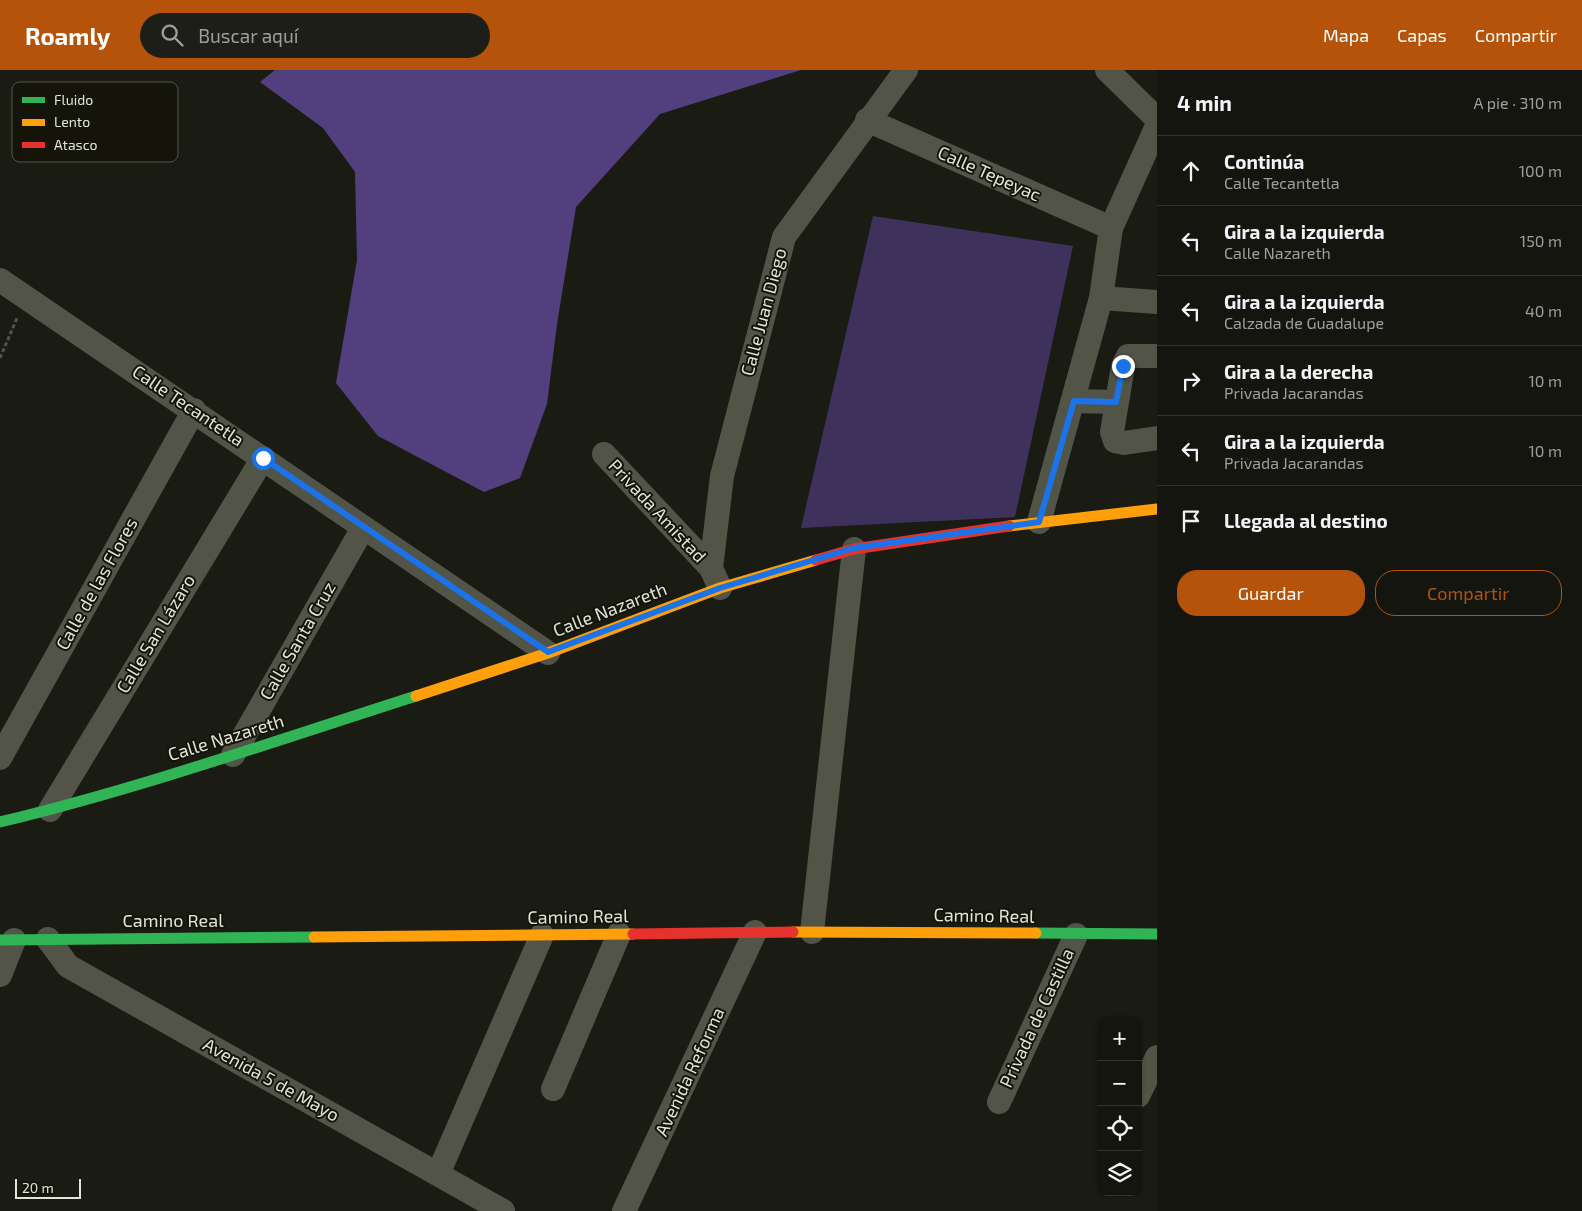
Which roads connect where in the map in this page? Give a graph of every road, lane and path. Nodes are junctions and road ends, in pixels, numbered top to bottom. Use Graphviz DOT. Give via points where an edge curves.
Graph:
graph roads {
  1 [pos="906,70"];
  2 [pos="1107,70"];
  3 [pos="1157,119"];
  4 [pos="867,120"];
  5 [pos="1157,126"];
  6 [pos="1111,228"];
  7 [pos="0,280"];
  8 [pos="26,296"];
  9 [pos="1102,298"];
  10 [pos="1157,302"];
  11 [pos="1157,356"];
  12 [pos="0,358"];
  13 [pos="1074,401"];
  14 [pos="1116,402"];
  15 [pos="194,410"];
  16 [pos="1157,438"];
  17 [pos="604,454"];
  18 [pos="263,458"];
  19 [pos="1157,509"];
  20 [pos="1039,522"];
  21 [pos="363,528"];
  22 [pos="854,548"];
  23 [pos="715,578"];
  24 [pos="548,652"];
  25 [pos="233,755"];
  26 [pos="0,758"];
  27 [pos="50,810"];
  28 [pos="0,822"];
  29 [pos="756,932"];
  30 [pos="812,932"];
  31 [pos="619,934"];
  32 [pos="1157,934"];
  33 [pos="542,935"];
  34 [pos="1076,935"];
  35 [pos="48,939"];
  36 [pos="7,940"];
  37 [pos="0,975"];
  38 [pos="1157,1057"];
  39 [pos="1142,1088"];
  40 [pos="553,1089"];
  41 [pos="998,1102"];
  42 [pos="438,1174"];
  43 [pos="503,1211"];
  44 [pos="624,1211"];
  1 -- 4 [label="street, Calle Juan Diego"];
  2 -- 3 [label="street"];
  4 -- 6 [label="street, Calle Tepeyac"];
  4 -- 23 [label="street, Calle Juan Diego" via="784,237 722,476"];
  5 -- 6 [label="street"];
  6 -- 9 [label="street"];
  7 -- 8 [label="street, Calle Tecantetla"];
  8 -- 12 [label="path"];
  8 -- 15 [label="street, Calle Tecantetla"];
  9 -- 10 [label="street"];
  9 -- 13 [label="street"];
  11 -- 14 [label="street" via="1128,356"];
  13 -- 14 [label="street"];
  13 -- 20 [label="street"];
  14 -- 16 [label="street" via="1112,432 1115,441 1124,443"];
  15 -- 18 [label="street, Calle Tecantetla"];
  15 -- 26 [label="street, Calle de las Flores"];
  17 -- 23 [label="street, Privada Amistad"];
  18 -- 21 [label="street, Calle Tecantetla"];
  18 -- 27 [label="street, Calle San Lázaro"];
  19 -- 20 [label="street, Calle Nazareth"];
  20 -- 22 [label="street, Calle Nazareth"];
  21 -- 24 [label="street, Calle Tecantetla"];
  21 -- 25 [label="street, Calle Santa Cruz"];
  22 -- 23 [label="street, Calle Nazareth"];
  22 -- 30 [label="street"];
  23 -- 24 [label="street, Calle Nazareth"];
  24 -- 25 [label="street, Calle Nazareth"];
  25 -- 27 [label="street, Calle Nazareth"];
  27 -- 28 [label="street, Calle Nazareth"];
  29 -- 30 [label="street, Camino Real"];
  29 -- 31 [label="street, Camino Real"];
  29 -- 44 [label="street, Avenida Reforma"];
  30 -- 34 [label="street, Camino Real"];
  31 -- 33 [label="street, Camino Real"];
  31 -- 40 [label="street"];
  32 -- 34 [label="street, Camino Real"];
  33 -- 35 [label="street, Camino Real"];
  33 -- 42 [label="street"];
  34 -- 41 [label="street, Privada de Castilla"];
  35 -- 36 [label="street, Camino Real"];
  35 -- 42 [label="street, Avenida 5 de Mayo" via="68,966"];
  36 -- 37 [label="street"];
  38 -- 39 [label="street"];
  42 -- 43 [label="street, Avenida 5 de Mayo"];
}
